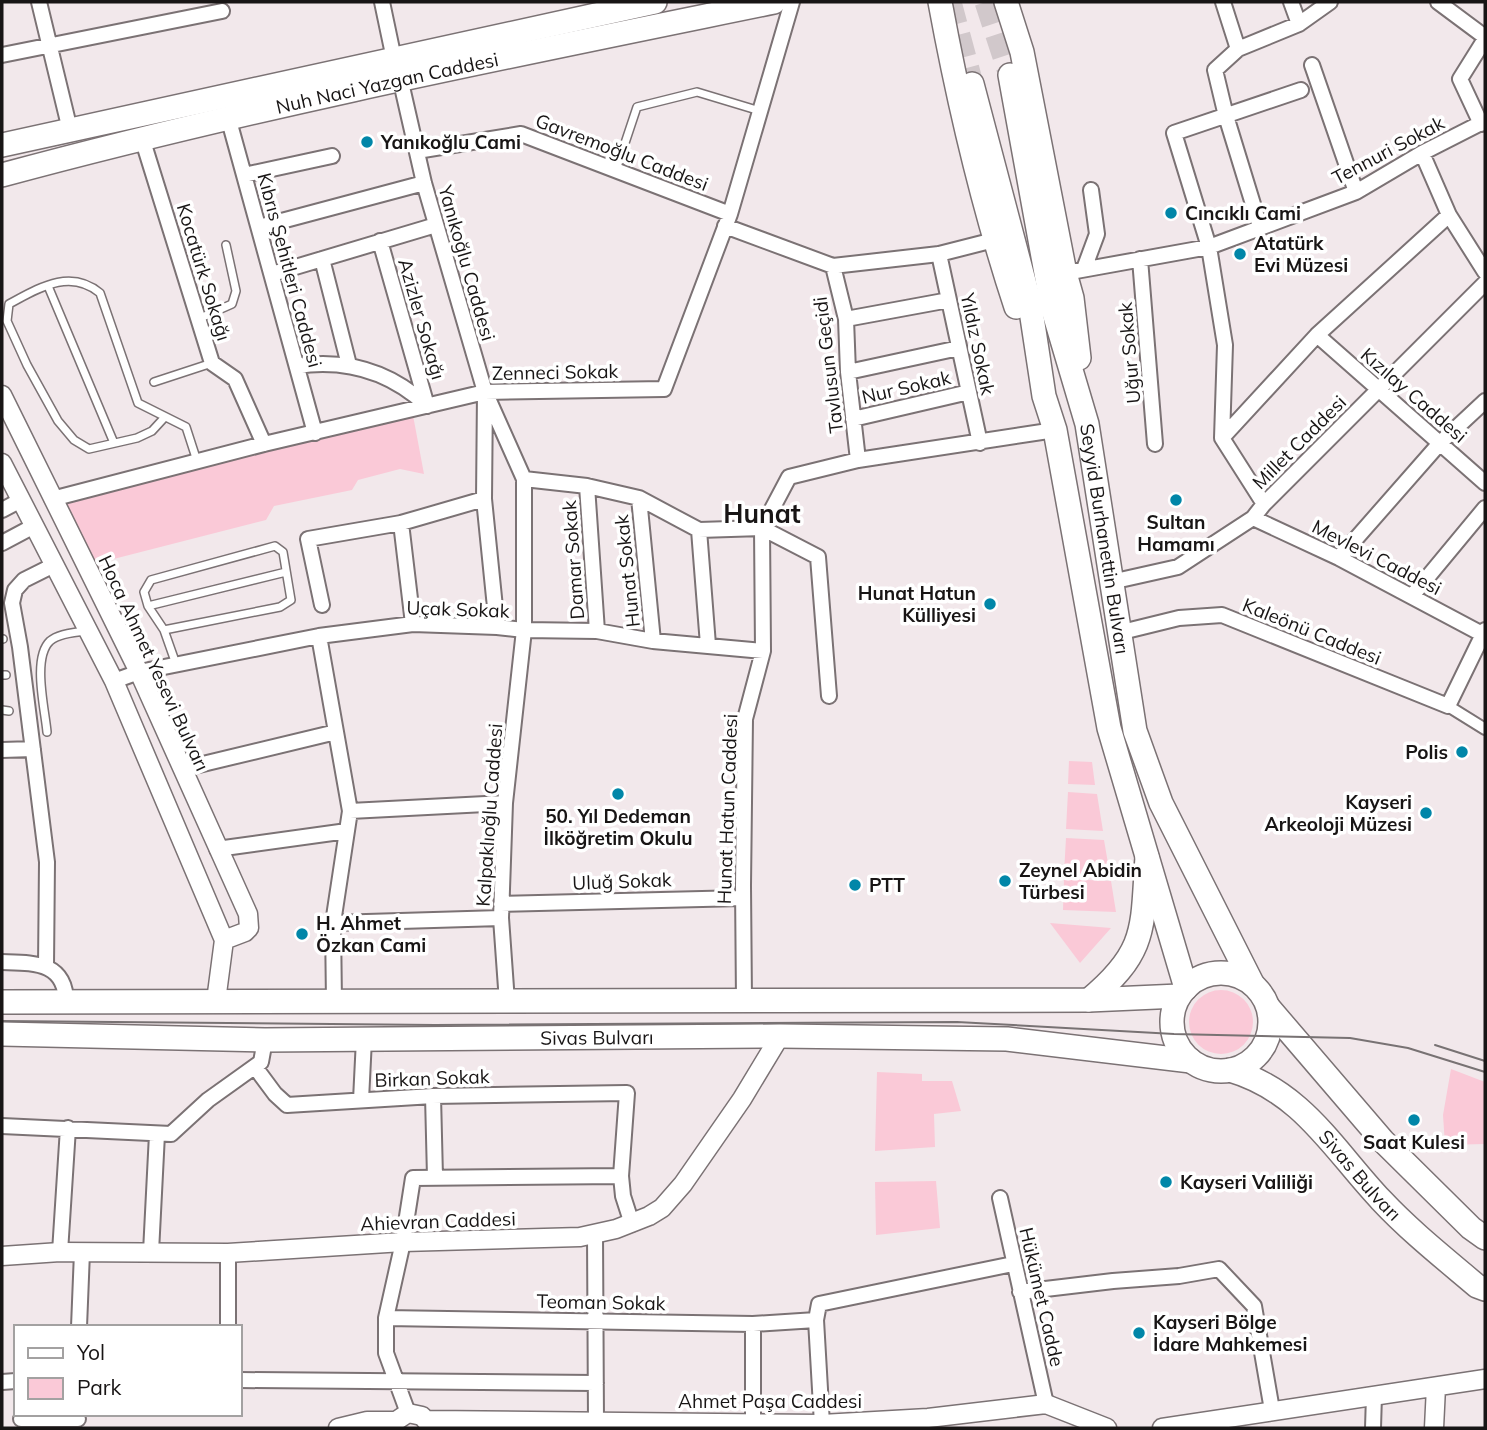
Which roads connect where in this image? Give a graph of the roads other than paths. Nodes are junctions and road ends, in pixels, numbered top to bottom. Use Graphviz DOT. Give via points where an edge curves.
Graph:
graph roads {
  1 [pos="39,2"];
  2 [pos="382,2"];
  3 [pos="655,2"];
  4 [pos="774,2"];
  5 [pos="792,2"];
  6 [pos="940,2"];
  7 [pos="1006,2"];
  8 [pos="1223,2"];
  9 [pos="1291,2"];
  10 [pos="1330,2"];
  11 [pos="1438,2"];
  12 [pos="222,11"];
  13 [pos="1299,24"];
  14 [pos="1485,38"];
  15 [pos="50,45"];
  16 [pos="1238,49"];
  17 [pos="2,55"];
  18 [pos="1312,65"];
  19 [pos="397,68"];
  20 [pos="1010,75"];
  21 [pos="972,84"];
  22 [pos="1301,90"];
  23 [pos="760,111"];
  24 [pos="1226,116"];
  25 [pos="228,117"];
  26 [pos="1483,123"];
  27 [pos="70,130"];
  28 [pos="142,138"];
  29 [pos="2,145"];
  30 [pos="417,151"];
  31 [pos="1422,153"];
  32 [pos="332,156"];
  33 [pos="616,170"];
  34 [pos="2,175"];
  35 [pos="244,175"];
  36 [pos="424,183"];
  37 [pos="1091,190"];
  38 [pos="1356,192"];
  39 [pos="1449,215"];
  40 [pos="727,220"];
  41 [pos="436,225"];
  42 [pos="259,227"];
  43 [pos="1260,227"];
  44 [pos="993,240"];
  45 [pos="380,241"];
  46 [pos="226,245"];
  47 [pos="1209,247"];
  48 [pos="939,254"];
  49 [pos="322,259"];
  50 [pos="1140,259"];
  51 [pos="833,266"];
  52 [pos="1075,271"];
  53 [pos="1485,272"];
  54 [pos="272,274"];
  55 [pos="1485,282"];
  56 [pos="48,286"];
  57 [pos="949,300"];
  58 [pos="198,319"];
  59 [pos="846,319"];
  60 [pos="1317,335"];
  61 [pos="959,348"];
  62 [pos="212,363"];
  63 [pos="349,365"];
  64 [pos="297,366"];
  65 [pos="848,372"];
  66 [pos="154,382"];
  67 [pos="1379,390"];
  68 [pos="485,392"];
  69 [pos="969,392"];
  70 [pos="2,395"];
  71 [pos="1044,396"];
  72 [pos="1485,401"];
  73 [pos="427,406"];
  74 [pos="164,418"];
  75 [pos="853,419"];
  76 [pos="1087,424"];
  77 [pos="1055,430"];
  78 [pos="315,433"];
  79 [pos="1222,438"];
  80 [pos="114,443"];
  81 [pos="980,443"];
  82 [pos="1440,443"];
  83 [pos="264,444"];
  84 [pos="1155,444"];
  85 [pos="858,460"];
  86 [pos="197,462"];
  87 [pos="2,463"];
  88 [pos="524,479"];
  89 [pos="1485,483"];
  90 [pos="587,486"];
  91 [pos="639,498"];
  92 [pos="52,499"];
  93 [pos="484,499"];
  94 [pos="21,500"];
  95 [pos="1264,504"];
  96 [pos="1485,508"];
  97 [pos="2,510"];
  98 [pos="1253,518"];
  99 [pos="401,523"];
  100 [pos="34,526"];
  101 [pos="762,528"];
  102 [pos="699,530"];
  103 [pos="2,543"];
  104 [pos="1339,558"];
  105 [pos="54,565"];
  106 [pos="286,572"];
  107 [pos="1111,582"];
  108 [pos="1412,596"];
  109 [pos="322,605"];
  110 [pos="148,606"];
  111 [pos="413,624"];
  112 [pos="497,627"];
  113 [pos="164,630"];
  114 [pos="524,630"];
  115 [pos="88,631"];
  116 [pos="597,631"];
  117 [pos="1484,632"];
  118 [pos="1118,633"];
  119 [pos="319,636"];
  120 [pos="653,640"];
  121 [pos="708,645"];
  122 [pos="763,651"];
  123 [pos="176,665"];
  124 [pos="139,672"];
  125 [pos="114,681"];
  126 [pos="829,696"];
  127 [pos="1448,706"];
  128 [pos="1485,729"];
  129 [pos="47,732"];
  130 [pos="336,732"];
  131 [pos="33,749"];
  132 [pos="2,750"];
  133 [pos="182,769"];
  134 [pos="505,803"];
  135 [pos="350,811"];
  136 [pos="346,831"];
  137 [pos="217,849"];
  138 [pos="1147,857"];
  139 [pos="743,898"];
  140 [pos="501,911"];
  141 [pos="333,923"];
  142 [pos="225,940"];
  143 [pos="2,962"];
  144 [pos="46,966"];
  145 [pos="1252,983"];
  146 [pos="1182,992"];
  147 [pos="2,996"];
  148 [pos="1089,1000"];
  149 [pos="216,1001"];
  150 [pos="2,1002"];
  151 [pos="507,1002"];
  152 [pos="744,1002"];
  153 [pos="66,1003"];
  154 [pos="334,1003"];
  155 [pos="1269,1008"];
  156 [pos="2,1034"];
  157 [pos="39,1034"];
  158 [pos="780,1036"];
  159 [pos="364,1039"];
  160 [pos="265,1040"];
  161 [pos="2,1042"];
  162 [pos="1191,1061"];
  163 [pos="255,1067"];
  164 [pos="1230,1070"];
  165 [pos="433,1096"];
  166 [pos="361,1100"];
  167 [pos="2,1126"];
  168 [pos="68,1128"];
  169 [pos="157,1134"];
  170 [pos="621,1176"];
  171 [pos="435,1177"];
  172 [pos="1000,1198"];
  173 [pos="632,1224"];
  174 [pos="595,1234"];
  175 [pos="1485,1238"];
  176 [pos="403,1242"];
  177 [pos="60,1252"];
  178 [pos="82,1252"];
  179 [pos="151,1252"];
  180 [pos="228,1253"];
  181 [pos="2,1256"];
  182 [pos="1013,1264"];
  183 [pos="1485,1289"];
  184 [pos="1020,1292"];
  185 [pos="386,1318"];
  186 [pos="816,1320"];
  187 [pos="595,1321"];
  188 [pos="753,1324"];
  189 [pos="79,1325"];
  190 [pos="228,1325"];
  191 [pos="1485,1379"];
  192 [pos="242,1380"];
  193 [pos="395,1381"];
  194 [pos="596,1383"];
  195 [pos="1436,1387"];
  196 [pos="1374,1395"];
  197 [pos="1046,1404"];
  198 [pos="1272,1410"];
  199 [pos="21,1421"];
  200 [pos="78,1421"];
  201 [pos="398,1421"];
  202 [pos="596,1421"];
  203 [pos="430,1424"];
  204 [pos="822,1424"];
  205 [pos="1215,1424"];
  206 [pos="753,1425"];
  207 [pos="338,1428"];
  208 [pos="1107,1428"];
  209 [pos="1162,1428"];
  210 [pos="1373,1428"];
  211 [pos="1434,1428"];
  1 -- 15 [label="street"];
  2 -- 19 [label="street, Yanıkoğlu Caddesi"];
  3 -- 19 [label="main road, Nuh Naci Yazgan Caddesi"];
  4 -- 19 [label="main road, Nuh Naci Yazgan Caddesi"];
  5 -- 23 [label="street, Zenneci Sokak"];
  6 -- 44 [label="main road"];
  7 -- 52 [label="main road"];
  8 -- 16 [label="street"];
  9 -- 13 [label="street"];
  10 -- 13 [label="street"];
  11 -- 14 [label="street"];
  12 -- 15 [label="street"];
  13 -- 16 [label="street"];
  14 -- 26 [label="street" via="1460,79"];
  15 -- 17 [label="street"];
  15 -- 27 [label="street"];
  16 -- 24 [label="street" via="1215,70"];
  18 -- 38 [label="street"];
  19 -- 25 [label="main road, Nuh Naci Yazgan Caddesi"];
  19 -- 27 [label="main road, Nuh Naci Yazgan Caddesi"];
  19 -- 30 [label="street, Yanıkoğlu Caddesi"];
  20 -- 76 [label="main road, Seyyid Burhanettin Bulvarı" via="1052,306"];
  21 -- 71 [label="main road, Seyyid Burhanettin Bulvarı" via="1030,304"];
  22 -- 24 [label="street"];
  23 -- 33 [label="lane" via="697,92 637,107"];
  23 -- 40 [label="street, Zenneci Sokak"];
  24 -- 43 [label="street"];
  24 -- 47 [label="street" via="1174,133"];
  25 -- 28 [label="main road, Nuh Naci Yazgan Caddesi"];
  25 -- 35 [label="street, Kıbrıs Şehitleri Caddesi"];
  26 -- 31 [label="street, Tennuri Sokak"];
  27 -- 29 [label="main road, Nuh Naci Yazgan Caddesi"];
  28 -- 34 [label="main road, Nuh Naci Yazgan Caddesi"];
  28 -- 58 [label="street, Kocatürk Sokağı"];
  30 -- 33 [label="street, Gavremoğlu Caddesi" via="521,134"];
  30 -- 36 [label="street, Yanıkoğlu Caddesi"];
  31 -- 38 [label="street, Tennuri Sokak"];
  31 -- 39 [label="street"];
  32 -- 35 [label="street"];
  33 -- 40 [label="street, Gavremoğlu Caddesi"];
  35 -- 42 [label="street, Kıbrıs Şehitleri Caddesi"];
  36 -- 41 [label="street, Yanıkoğlu Caddesi"];
  36 -- 42 [label="street"];
  37 -- 52 [label="street" via="1097,234"];
  38 -- 43 [label="street, Tennuri Sokak"];
  39 -- 53 [label="street"];
  39 -- 60 [label="street"];
  40 -- 51 [label="street"];
  40 -- 68 [label="street, Zenneci Sokak" via="664,389"];
  41 -- 45 [label="street"];
  41 -- 68 [label="street, Yanıkoğlu Caddesi"];
  42 -- 54 [label="street, Kıbrıs Şehitleri Caddesi"];
  43 -- 47 [label="street, Tennuri Sokak"];
  44 -- 48 [label="street"];
  44 -- 71 [label="main road"];
  45 -- 49 [label="street"];
  45 -- 73 [label="street, Azizler Sokağı"];
  46 -- 58 [label="lane" via="236,291 232,304"];
  47 -- 50 [label="street, Tennuri Sokak"];
  47 -- 79 [label="street" via="1226,345"];
  48 -- 51 [label="street"];
  48 -- 57 [label="street, Yıldız Sokak"];
  49 -- 54 [label="street"];
  49 -- 63 [label="street"];
  50 -- 52 [label="street, Tennuri Sokak"];
  50 -- 84 [label="street, Uğur Sokak"];
  51 -- 59 [label="street, Tavlusun Geçidi"];
  52 -- 76 [label="main road" via="1072,298"];
  54 -- 64 [label="street, Kıbrıs Şehitleri Caddesi"];
  55 -- 67 [label="street, Millet Caddesi"];
  56 -- 74 [label="lane" via="61,280 89,284 100,293 138,403"];
  56 -- 80 [label="lane"];
  56 -- 80 [label="lane" via="9,304 7,321 58,421 74,440 89,449"];
  57 -- 59 [label="street"];
  57 -- 61 [label="street, Yıldız Sokak"];
  58 -- 62 [label="street, Kocatürk Sokağı"];
  59 -- 65 [label="street, Tavlusun Geçidi"];
  60 -- 67 [label="street, Kızılay Caddesi"];
  60 -- 79 [label="street"];
  61 -- 65 [label="street"];
  61 -- 69 [label="street, Yıldız Sokak"];
  62 -- 66 [label="lane"];
  62 -- 83 [label="street, Kocatürk Sokağı" via="235,379"];
  63 -- 64 [label="street"];
  63 -- 73 [label="street" via="391,379"];
  64 -- 78 [label="street, Kıbrıs Şehitleri Caddesi"];
  65 -- 75 [label="street, Tavlusun Geçidi"];
  67 -- 82 [label="street, Kızılay Caddesi"];
  67 -- 95 [label="street, Millet Caddesi"];
  68 -- 73 [label="street, Zenneci Sokak"];
  68 -- 88 [label="street"];
  68 -- 93 [label="street, Yanıkoğlu Caddesi"];
  69 -- 75 [label="street, Nur Sokak"];
  69 -- 81 [label="street, Yıldız Sokak"];
  70 -- 92 [label="street, Hoca Ahmet Yesevi Bulvarı"];
  71 -- 77 [label="main road, Seyyid Burhanettin Bulvarı"];
  72 -- 82 [label="street"];
  73 -- 78 [label="street, Zenneci Sokak"];
  74 -- 80 [label="lane" via="138,438"];
  74 -- 86 [label="lane" via="186,427"];
  75 -- 85 [label="street, Tavlusun Geçidi"];
  76 -- 107 [label="main road, Seyyid Burhanettin Bulvarı"];
  77 -- 81 [label="street, Hunat Hatun Caddesi"];
  77 -- 138 [label="main road, Seyyid Burhanettin Bulvarı" via="1109,728"];
  78 -- 83 [label="street, Zenneci Sokak"];
  79 -- 95 [label="street"];
  81 -- 85 [label="street, Hunat Hatun Caddesi"];
  82 -- 89 [label="street, Kızılay Caddesi"];
  82 -- 104 [label="street"];
  83 -- 86 [label="street, Zenneci Sokak"];
  85 -- 101 [label="street, Hunat Hatun Caddesi" via="789,477"];
  86 -- 92 [label="street, Zenneci Sokak"];
  87 -- 94 [label="street"];
  88 -- 90 [label="street"];
  88 -- 114 [label="street, Kalpaklıoğlu Caddesi"];
  90 -- 91 [label="street"];
  90 -- 116 [label="street, Damar Sokak"];
  91 -- 102 [label="street"];
  91 -- 120 [label="street, Hunat Sokak"];
  92 -- 124 [label="street, Hoca Ahmet Yesevi Bulvarı"];
  93 -- 99 [label="street"];
  93 -- 112 [label="street, Yanıkoğlu Caddesi"];
  94 -- 97 [label="street"];
  94 -- 100 [label="street"];
  95 -- 98 [label="street, Millet Caddesi"];
  96 -- 108 [label="street"];
  98 -- 104 [label="street, Mevlevi Caddesi"];
  98 -- 107 [label="street, Millet Caddesi" via="1178,567"];
  99 -- 109 [label="street" via="308,539"];
  99 -- 111 [label="street"];
  100 -- 103 [label="street"];
  100 -- 105 [label="street"];
  101 -- 102 [label="street"];
  101 -- 122 [label="street, Hunat Hatun Caddesi"];
  101 -- 126 [label="street" via="818,557"];
  102 -- 121 [label="street"];
  104 -- 108 [label="street, Mevlevi Caddesi"];
  105 -- 115 [label="street"];
  105 -- 131 [label="street" via="24,580 12,603"];
  106 -- 110 [label="lane"];
  106 -- 110 [label="lane" via="283,552 275,546 150,580 144,592"];
  106 -- 113 [label="lane" via="291,600 280,607"];
  107 -- 118 [label="main road, Seyyid Burhanettin Bulvarı"];
  108 -- 117 [label="street, Mevlevi Caddesi"];
  110 -- 113 [label="lane"];
  111 -- 112 [label="street, Uçak Sokak"];
  111 -- 119 [label="street, Uçak Sokak"];
  112 -- 114 [label="street, Uçak Sokak"];
  113 -- 123 [label="lane"];
  114 -- 116 [label="street, Uçak Sokak"];
  114 -- 134 [label="street, Kalpaklıoğlu Caddesi"];
  115 -- 125 [label="street"];
  115 -- 129 [label="lane" via="51,639 41,653"];
  116 -- 120 [label="street, Uçak Sokak"];
  117 -- 127 [label="street"];
  118 -- 127 [label="street, Kaleönü Caddesi" via="1179,618 1222,615"];
  118 -- 145 [label="main road, Seyyid Burhanettin Bulvarı" via="1135,731 1161,803"];
  119 -- 123 [label="street, Uçak Sokak"];
  119 -- 130 [label="street"];
  120 -- 121 [label="street, Uçak Sokak"];
  121 -- 122 [label="street, Uçak Sokak"];
  122 -- 139 [label="street, Hunat Hatun Caddesi" via="745,719"];
  123 -- 124 [label="street, Uçak Sokak"];
  124 -- 125 [label="street, Uçak Sokak"];
  124 -- 133 [label="street, Hoca Ahmet Yesevi Bulvarı"];
  125 -- 142 [label="street"];
  127 -- 128 [label="street"];
  130 -- 133 [label="street"];
  130 -- 135 [label="street"];
  131 -- 132 [label="street"];
  131 -- 144 [label="street" via="47,862"];
  133 -- 137 [label="street, Hoca Ahmet Yesevi Bulvarı"];
  134 -- 135 [label="street"];
  134 -- 140 [label="street, Kalpaklıoğlu Caddesi"];
  135 -- 136 [label="street"];
  136 -- 137 [label="street"];
  136 -- 141 [label="street"];
  137 -- 142 [label="street, Hoca Ahmet Yesevi Bulvarı" via="250,921 245,932"];
  138 -- 146 [label="main road, Seyyid Burhanettin Bulvarı"];
  138 -- 148 [label="main road" via="1142,928 1135,948 1120,971"];
  139 -- 140 [label="street, Uluğ Sokak"];
  139 -- 152 [label="street, Hunat Hatun Caddesi"];
  140 -- 141 [label="street, Uluğ Sokak"];
  140 -- 151 [label="street, Kalpaklıoğlu Caddesi"];
  141 -- 154 [label="street"];
  142 -- 149 [label="street"];
  143 -- 144 [label="street"];
  144 -- 153 [label="street" via="63,983"];
  145 -- 146 [label="main road" via="1233,974 1213,974"];
  145 -- 155 [label="main road"];
  146 -- 148 [label="main road, Sivas Bulvarı"];
  146 -- 162 [label="main road" via="1172,1015 1174,1036"];
  147 -- 153 [label="main road"];
  148 -- 152 [label="main road, Sivas Bulvarı"];
  149 -- 153 [label="main road, Sivas Bulvarı"];
  149 -- 154 [label="main road, Sivas Bulvarı"];
  150 -- 153 [label="main road, Sivas Bulvarı"];
  151 -- 152 [label="main road, Sivas Bulvarı"];
  151 -- 154 [label="main road, Sivas Bulvarı"];
  155 -- 164 [label="main road" via="1270,1028 1263,1048 1249,1063"];
  155 -- 175 [label="main road, Sivas Bulvarı" via="1383,1141"];
  156 -- 157 [label="main road, Sivas Bulvarı"];
  157 -- 160 [label="main road, Sivas Bulvarı"];
  157 -- 161 [label="main road"];
  158 -- 159 [label="main road, Sivas Bulvarı"];
  158 -- 162 [label="main road, Sivas Bulvarı" via="1007,1039"];
  158 -- 173 [label="street, Ahievran Caddesi" via="683,1184 662,1208"];
  159 -- 160 [label="main road, Sivas Bulvarı"];
  159 -- 166 [label="street"];
  160 -- 163 [label="street" via="263,1056"];
  162 -- 164 [label="main road" via="1210,1070"];
  163 -- 166 [label="street, Birkan Sokak" via="287,1105"];
  163 -- 169 [label="street" via="208,1100 171,1134"];
  164 -- 183 [label="main road, Sivas Bulvarı" via="1294,1103 1414,1233"];
  165 -- 166 [label="street, Birkan Sokak"];
  165 -- 170 [label="street, Birkan Sokak" via="627,1093"];
  165 -- 171 [label="street"];
  167 -- 168 [label="street"];
  168 -- 169 [label="street"];
  168 -- 177 [label="street"];
  169 -- 179 [label="street"];
  170 -- 171 [label="street"];
  170 -- 173 [label="street"];
  171 -- 176 [label="street" via="414,1178"];
  172 -- 182 [label="street, Hükümet Cadde"];
  173 -- 174 [label="street, Ahievran Caddesi"];
  174 -- 176 [label="street, Ahievran Caddesi"];
  174 -- 187 [label="street"];
  176 -- 180 [label="street, Ahievran Caddesi"];
  176 -- 185 [label="street"];
  177 -- 178 [label="street, Ahievran Caddesi"];
  177 -- 181 [label="street, Ahievran Caddesi"];
  178 -- 179 [label="street, Ahievran Caddesi"];
  178 -- 189 [label="street"];
  179 -- 180 [label="street, Ahievran Caddesi"];
  180 -- 190 [label="street"];
  182 -- 184 [label="street, Hükümet Cadde"];
  182 -- 186 [label="street" via="819,1304"];
  184 -- 197 [label="street, Hükümet Cadde"];
  184 -- 198 [label="street" via="1219,1269 1254,1306"];
  185 -- 187 [label="street, Teoman Sokak"];
  185 -- 193 [label="street" via="386,1353"];
  186 -- 188 [label="street, Teoman Sokak"];
  186 -- 204 [label="street"];
  187 -- 188 [label="street, Teoman Sokak"];
  187 -- 194 [label="street"];
  188 -- 206 [label="street"];
  191 -- 195 [label="street"];
  192 -- 193 [label="street"];
  193 -- 194 [label="street"];
  193 -- 201 [label="street"];
  194 -- 202 [label="street"];
  195 -- 196 [label="street"];
  195 -- 211 [label="street"];
  196 -- 198 [label="street"];
  196 -- 210 [label="street"];
  197 -- 204 [label="street, Ahmet Paşa Caddesi"];
  197 -- 208 [label="street, Ahmet Paşa Caddesi"];
  198 -- 205 [label="street"];
  199 -- 200 [label="street"];
  201 -- 203 [label="street, Ahmet Paşa Caddesi" via="422,1416"];
  201 -- 207 [label="street"];
  202 -- 203 [label="street, Ahmet Paşa Caddesi"];
  202 -- 206 [label="street, Ahmet Paşa Caddesi"];
  204 -- 206 [label="street, Ahmet Paşa Caddesi"];
  205 -- 209 [label="street"];
}
